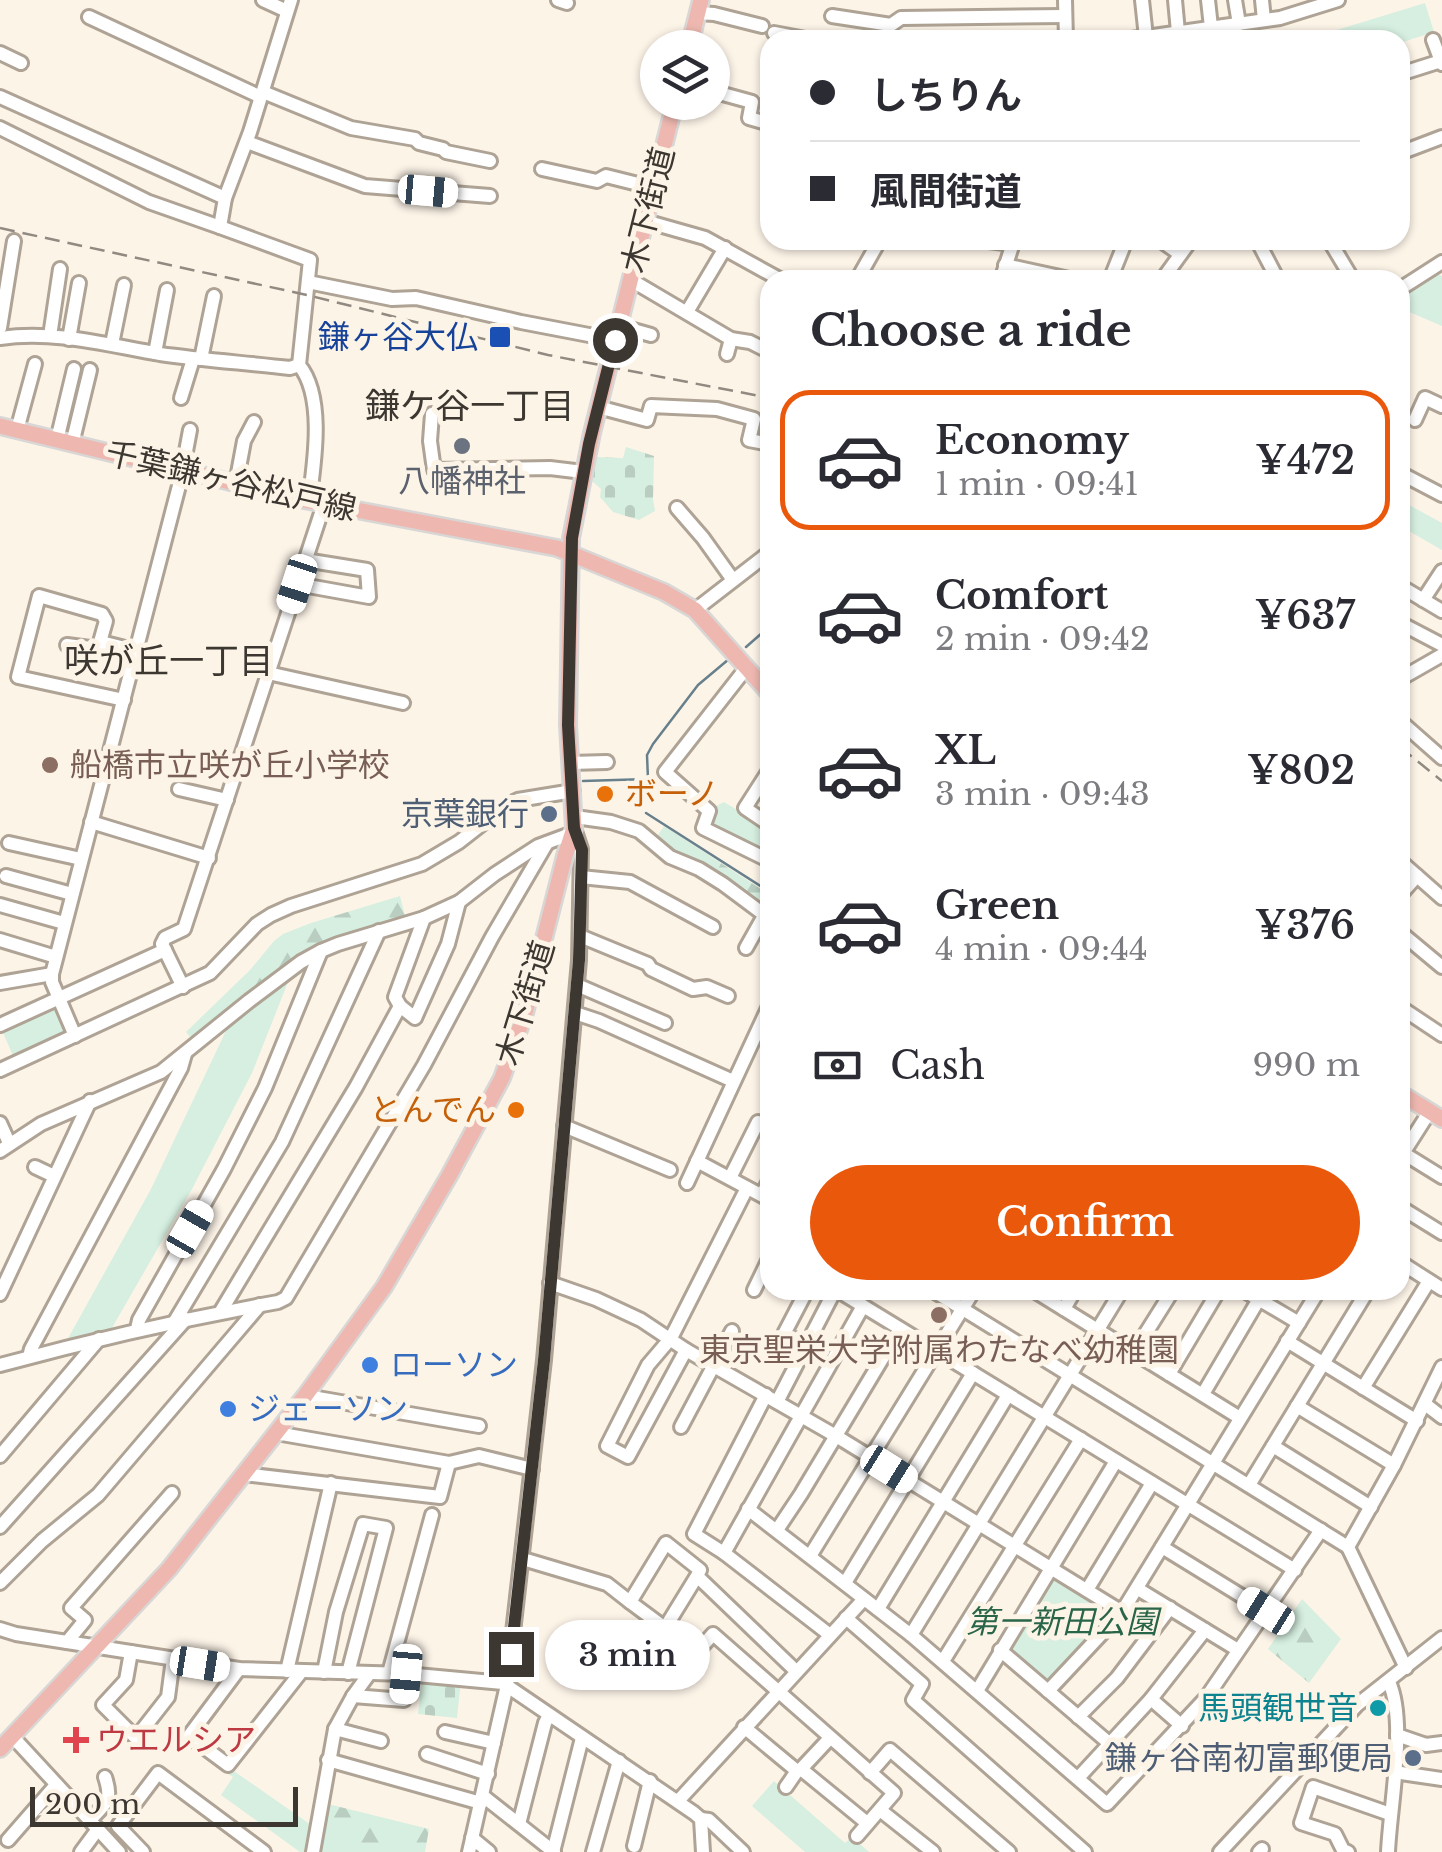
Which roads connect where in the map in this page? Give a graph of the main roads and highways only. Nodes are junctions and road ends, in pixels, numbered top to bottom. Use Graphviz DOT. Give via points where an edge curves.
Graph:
graph roads {
  1 [pos="671,120"];
  2 [pos="0,426"];
  3 [pos="571,554"];
  4 [pos="760,682"];
  5 [pos="1410,1098"];
  6 [pos="1436,1115"];
  7 [pos="6,1743"];
  1 -- 3 [label="main road, 木下街道" via="583,472"];
  2 -- 3 [label="main road, 千葉鎌ヶ谷松戸線"];
  3 -- 4 [label="main road, 千葉鎌ヶ谷松戸線" via="695,610"];
  3 -- 7 [label="main road, 木下街道" via="574,826 502,1078 380,1292 308,1392 169,1568"];
  5 -- 6 [label="main road"];
}
